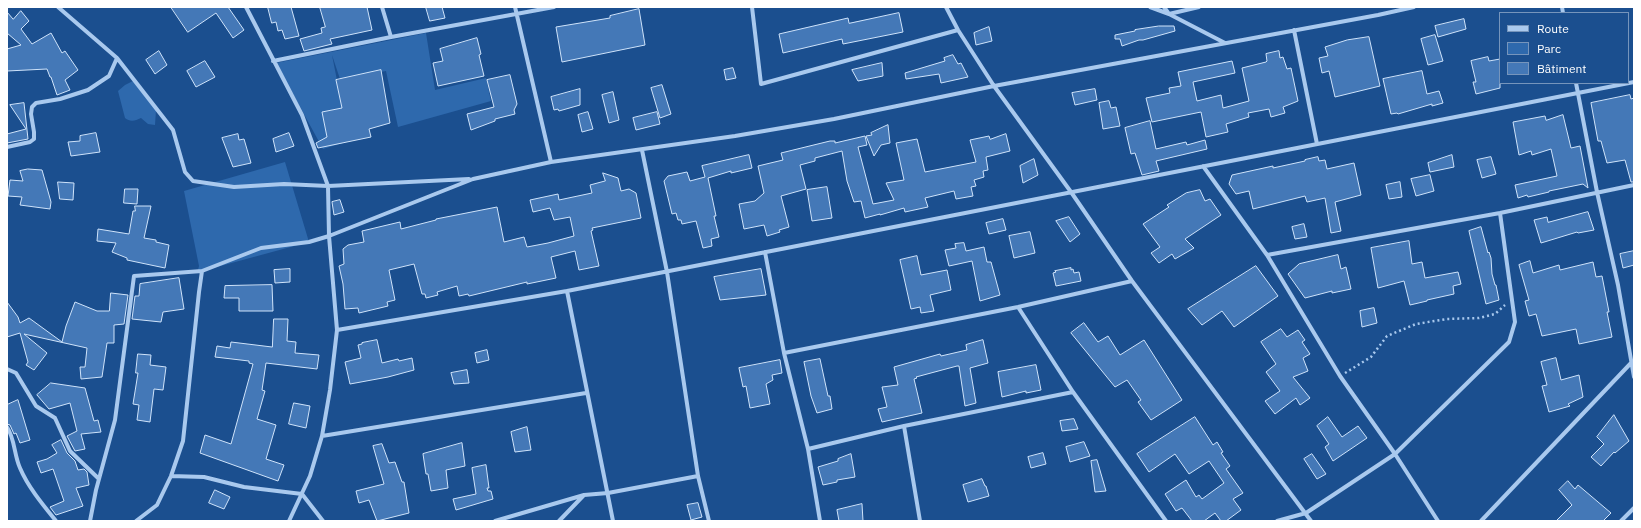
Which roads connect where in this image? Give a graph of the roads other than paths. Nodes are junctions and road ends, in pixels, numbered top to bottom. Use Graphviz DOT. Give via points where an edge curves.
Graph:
graph roads {
  1 [pos="58,7"];
  2 [pos="246,7"];
  3 [pos="382,7"];
  4 [pos="515,7"];
  5 [pos="554,7"];
  6 [pos="752,7"];
  7 [pos="946,7"];
  8 [pos="1150,7"];
  9 [pos="1164,7"];
  10 [pos="1199,7"];
  11 [pos="1414,7"];
  12 [pos="517,14"];
  13 [pos="1169,14"];
  14 [pos="958,30"];
  15 [pos="1294,30"];
  16 [pos="391,37"];
  17 [pos="1225,42"];
  18 [pos="118,58"];
  19 [pos="274,61"];
  20 [pos="1576,84"];
  21 [pos="1624,84"];
  22 [pos="994,86"];
  23 [pos="1578,93"];
  24 [pos="1317,144"];
  25 [pos="7,147"];
  26 [pos="642,150"];
  27 [pos="551,162"];
  28 [pos="1203,166"];
  29 [pos="473,178"];
  30 [pos="1634,185"];
  31 [pos="328,186"];
  32 [pos="1071,192"];
  33 [pos="1597,192"];
  34 [pos="1500,213"];
  35 [pos="330,236"];
  36 [pos="765,252"];
  37 [pos="1267,255"];
  38 [pos="202,271"];
  39 [pos="667,272"];
  40 [pos="1132,281"];
  41 [pos="567,291"];
  42 [pos="1018,307"];
  43 [pos="337,330"];
  44 [pos="784,353"];
  45 [pos="1631,363"];
  46 [pos="7,369"];
  47 [pos="1634,377"];
  48 [pos="1073,392"];
  49 [pos="586,393"];
  50 [pos="904,426"];
  51 [pos="7,427"];
  52 [pos="322,436"];
  53 [pos="808,449"];
  54 [pos="1395,454"];
  55 [pos="171,476"];
  56 [pos="698,476"];
  57 [pos="99,479"];
  58 [pos="608,493"];
  59 [pos="302,494"];
  60 [pos="584,495"];
  61 [pos="1634,508"];
  62 [pos="1306,513"];
  63 [pos="56,521"];
  64 [pos="90,521"];
  65 [pos="136,521"];
  66 [pos="289,521"];
  67 [pos="323,521"];
  68 [pos="495,521"];
  69 [pos="559,521"];
  70 [pos="613,521"];
  71 [pos="709,521"];
  72 [pos="820,521"];
  73 [pos="920,521"];
  74 [pos="1166,521"];
  75 [pos="1277,521"];
  76 [pos="1311,521"];
  77 [pos="1438,521"];
  78 [pos="1481,521"];
  79 [pos="1621,521"];
  1 -- 18 [label="street"];
  2 -- 19 [label="street"];
  3 -- 16 [label="street"];
  4 -- 12 [label="street"];
  5 -- 12 [label="street"];
  6 -- 14 [label="street" via="761,84"];
  7 -- 14 [label="street"];
  8 -- 13 [label="street"];
  9 -- 13 [label="street"];
  10 -- 13 [label="street"];
  11 -- 15 [label="street"];
  12 -- 16 [label="street"];
  12 -- 27 [label="street"];
  13 -- 17 [label="street"];
  14 -- 22 [label="street"];
  15 -- 17 [label="street"];
  15 -- 24 [label="street"];
  16 -- 19 [label="street"];
  17 -- 22 [label="street"];
  18 -- 25 [label="street" via="109,76 88,90 36,103 31,114 34,139"];
  18 -- 31 [label="street" via="173,130 185,172 193,181 234,187 284,184"];
  19 -- 31 [label="street" via="302,115"];
  20 -- 23 [label="street"];
  21 -- 23 [label="street"];
  22 -- 26 [label="street" via="834,119"];
  22 -- 32 [label="street"];
  23 -- 24 [label="street"];
  23 -- 33 [label="street"];
  24 -- 28 [label="street"];
  26 -- 27 [label="street"];
  26 -- 39 [label="street"];
  27 -- 29 [label="street"];
  28 -- 32 [label="street"];
  28 -- 37 [label="street"];
  29 -- 31 [label="street"];
  29 -- 35 [label="street"];
  30 -- 33 [label="street"];
  31 -- 35 [label="street"];
  32 -- 36 [label="street"];
  32 -- 40 [label="street"];
  33 -- 34 [label="street"];
  33 -- 45 [label="street" via="1618,285"];
  34 -- 37 [label="street"];
  34 -- 54 [label="street" via="1515,322 1508,342"];
  35 -- 38 [label="street" via="309,242 261,248"];
  35 -- 43 [label="street"];
  36 -- 39 [label="street"];
  36 -- 44 [label="street"];
  37 -- 54 [label="street" via="1340,376"];
  38 -- 55 [label="street" via="183,441"];
  38 -- 57 [label="street" via="134,276 115,420"];
  39 -- 41 [label="street"];
  39 -- 56 [label="street"];
  40 -- 42 [label="street"];
  40 -- 62 [label="street"];
  41 -- 43 [label="street"];
  41 -- 49 [label="street"];
  42 -- 44 [label="street"];
  42 -- 48 [label="street"];
  43 -- 52 [label="street"];
  44 -- 53 [label="street"];
  45 -- 47 [label="street"];
  45 -- 78 [label="street"];
  46 -- 57 [label="street" via="16,373 36,406 55,418 70,451"];
  48 -- 50 [label="street"];
  48 -- 74 [label="street"];
  49 -- 52 [label="street"];
  49 -- 58 [label="street"];
  50 -- 53 [label="street"];
  50 -- 73 [label="street"];
  51 -- 63 [label="street" via="19,467 34,493"];
  52 -- 59 [label="street"];
  53 -- 72 [label="street"];
  54 -- 62 [label="street"];
  54 -- 77 [label="street"];
  55 -- 59 [label="street" via="204,476 244,487"];
  55 -- 65 [label="street" via="157,505"];
  56 -- 58 [label="street"];
  56 -- 71 [label="street"];
  57 -- 64 [label="street"];
  58 -- 60 [label="street"];
  58 -- 70 [label="street"];
  59 -- 66 [label="street"];
  59 -- 67 [label="street"];
  60 -- 68 [label="street"];
  60 -- 69 [label="street"];
  61 -- 79 [label="street"];
  62 -- 75 [label="street"];
  62 -- 76 [label="street"];
}
